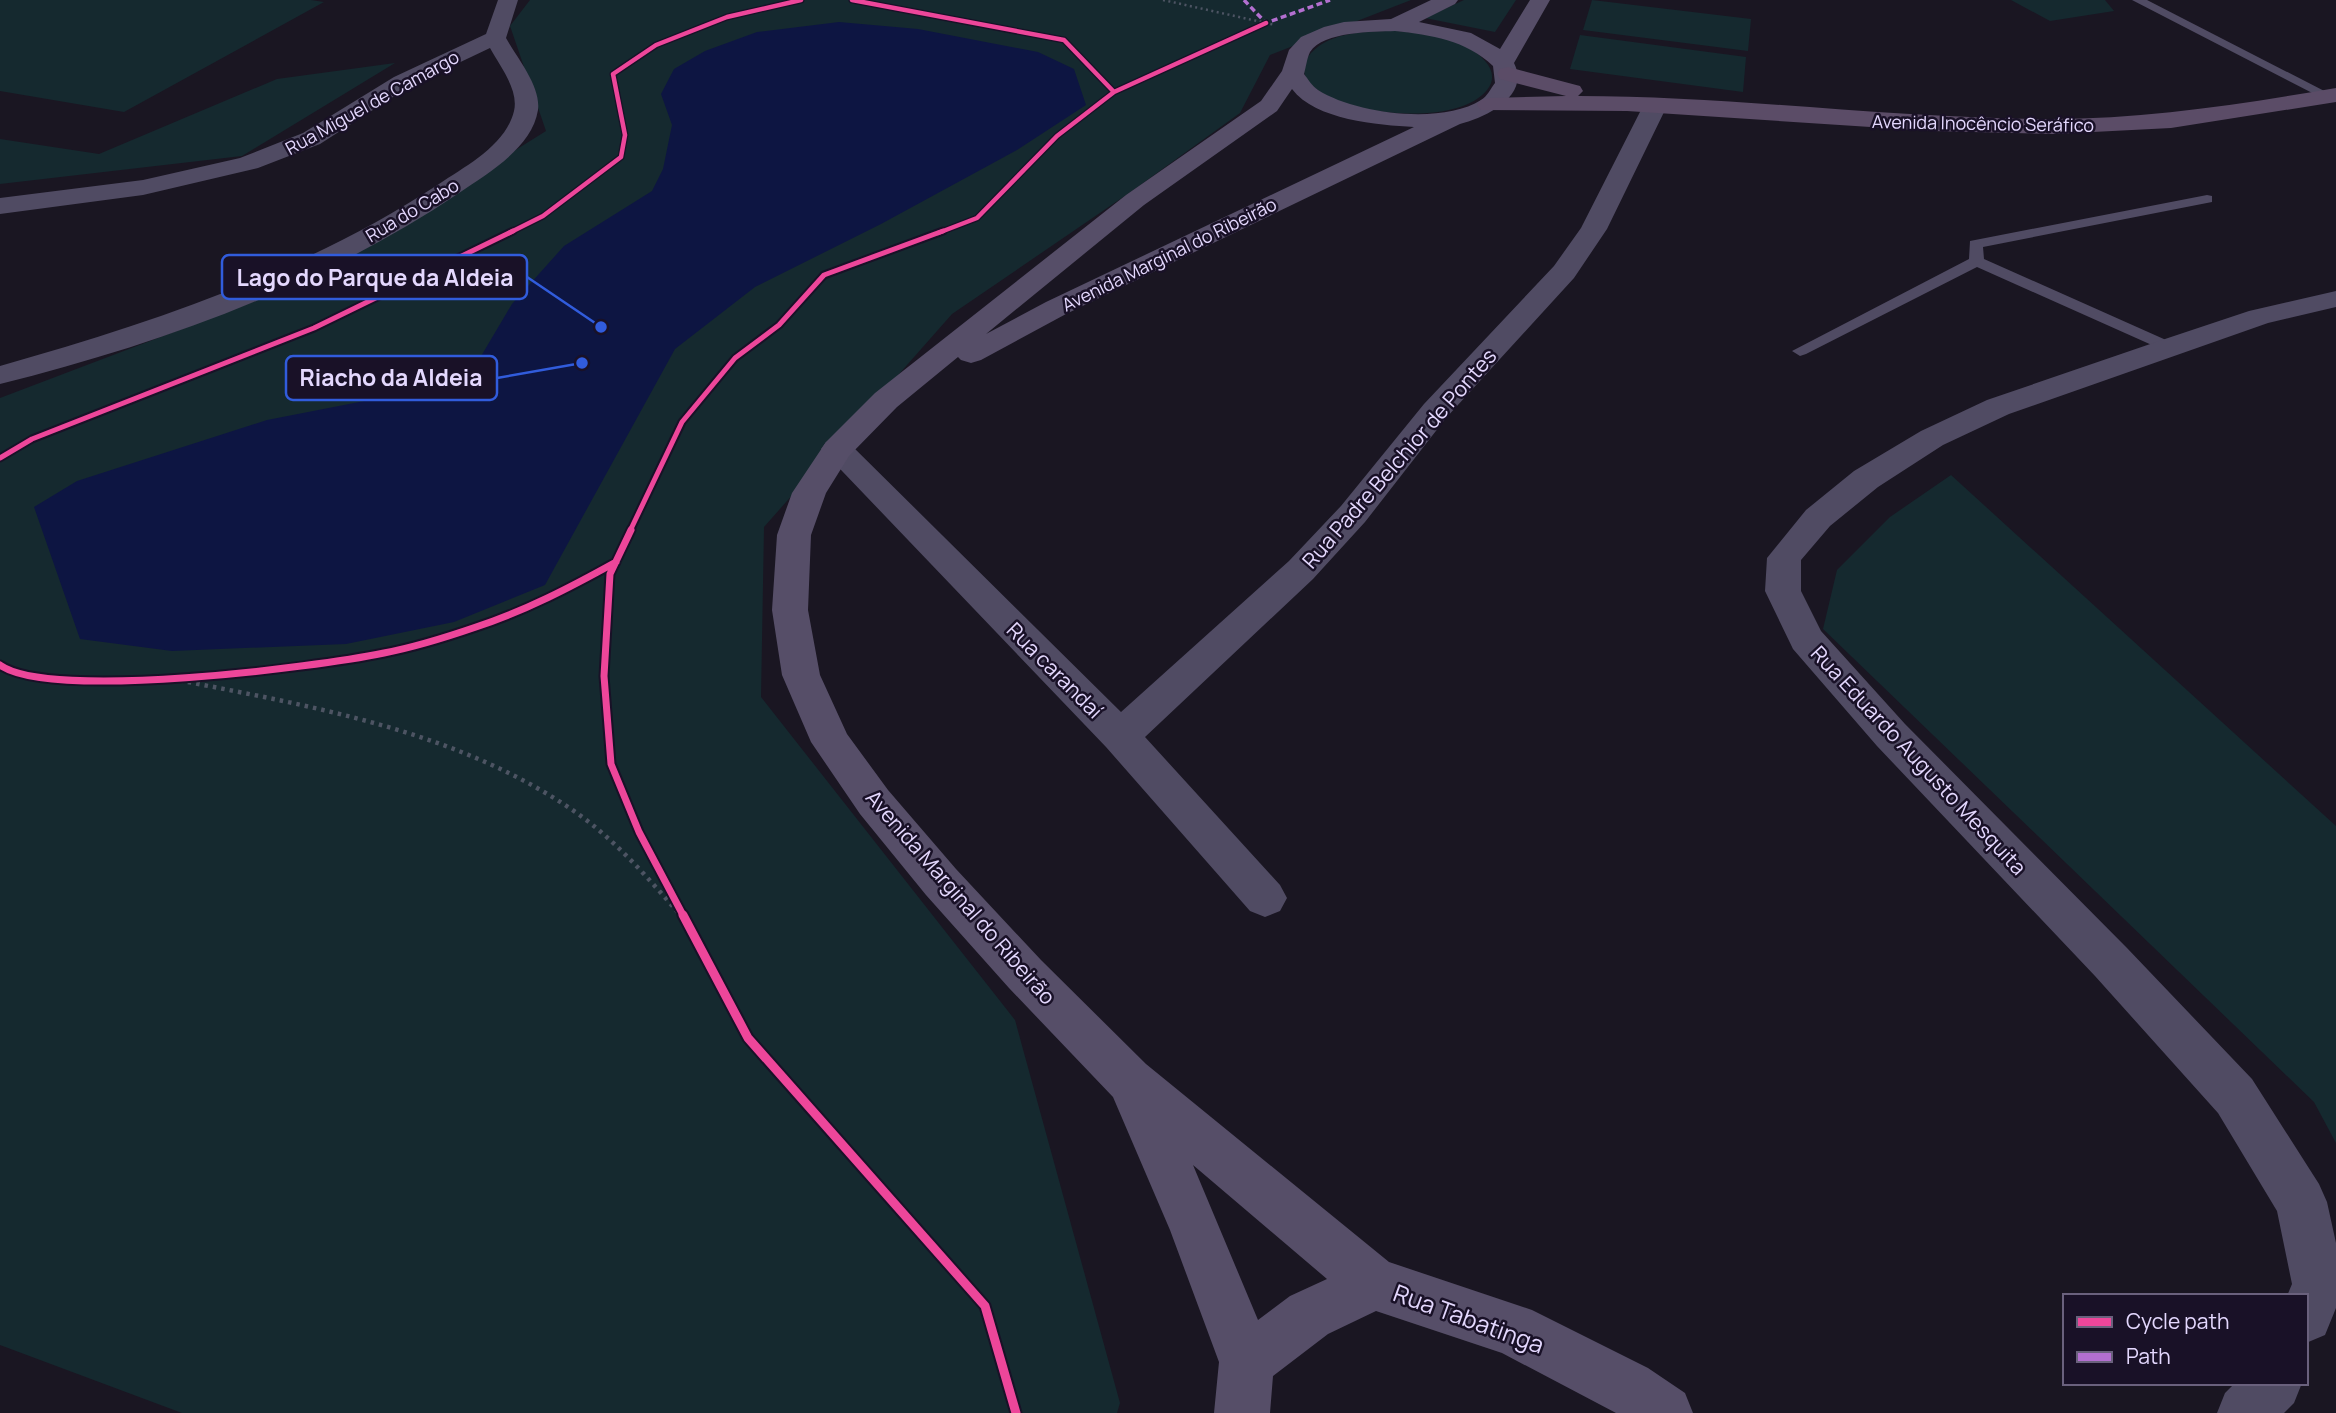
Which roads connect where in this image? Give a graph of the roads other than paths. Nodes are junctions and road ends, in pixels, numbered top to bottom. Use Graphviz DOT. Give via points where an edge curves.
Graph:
graph roads {
  1 [pos="509,0"];
  2 [pos="1448,0"];
  3 [pos="1540,0"];
  4 [pos="2138,0"];
  5 [pos="1395,25"];
  6 [pos="495,38"];
  7 [pos="1506,69"];
  8 [pos="1291,74"];
  9 [pos="2332,96"];
  10 [pos="1489,105"];
  11 [pos="1641,106"];
  12 [pos="1455,117"];
  13 [pos="2207,199"];
  14 [pos="0,205"];
  15 [pos="1977,261"];
  16 [pos="2336,299"];
  17 [pos="2169,347"];
  18 [pos="1800,351"];
  19 [pos="0,375"];
  20 [pos="886,400"];
  21 [pos="837,449"];
  22 [pos="1120,736"];
  23 [pos="1265,898"];
  24 [pos="1129,1080"];
  25 [pos="1374,1283"];
  26 [pos="2308,1311"];
  27 [pos="2272,1385"];
  28 [pos="1244,1387"];
  29 [pos="1665,1413"];
  30 [pos="2245,1413"];
  1 -- 6 [label="street"];
  2 -- 5 [label="main road, Avenida Marginal do Ribeirão"];
  3 -- 7 [label="main road"];
  4 -- 9 [label="lane"];
  5 -- 7 [label="main road, Avenida Marginal do Ribeirão" via="1472,41 1491,51"];
  5 -- 8 [label="main road, Avenida Marginal do Ribeirão" via="1344,29 1323,36 1303,46 1292,59"];
  6 -- 14 [label="street, Rua Miguel de Camargo" via="391,87 325,131 285,151 176,180"];
  6 -- 19 [label="street, Rua do Cabo" via="522,86 527,107 520,128 497,155 445,192 296,274 83,352"];
  7 -- 10 [label="main road" via="1505,90"];
  7 -- 11 [label="main road, Avenida Inocêncio Seráfico"];
  8 -- 12 [label="main road, Avenida Marginal do Ribeirão" via="1301,89 1321,103 1351,114 1385,120"];
  8 -- 20 [label="main road, Avenida Marginal do Ribeirão" via="1269,106 1135,200"];
  9 -- 11 [label="main road, Avenida Inocêncio Seráfico" via="2185,120 2087,125 1924,125"];
  10 -- 11 [label="main road, Avenida Inocêncio Seráfico"];
  10 -- 12 [label="main road, Avenida Marginal do Ribeirão"];
  11 -- 22 [label="street, Rua Padre Belchior de Pontes" via="1594,229 1564,272 1435,411 1353,514 1301,570"];
  12 -- 20 [label="main road, Avenida Marginal do Ribeirão" via="1056,308"];
  13 -- 15 [label="lane" via="1975,244"];
  15 -- 17 [label="lane"];
  15 -- 18 [label="lane"];
  16 -- 17 [label="street, Rua Eduardo Augusto Mesquita" via="2259,317"];
  17 -- 26 [label="street, Rua Eduardo Augusto Mesquita" via="1998,407 1931,438 1866,479 1818,519 1784,558 1783,591 1806,639 1891,735 2235,1096 2301,1202 2319,1283"];
  20 -- 21 [label="main road, Avenida Marginal do Ribeirão"];
  21 -- 22 [label="street, Rua carandaí"];
  21 -- 24 [label="main road, Avenida Marginal do Ribeirão" via="809,493 793,535 790,610 801,675 831,741 874,802 941,882"];
  22 -- 23 [label="street, Rua carandaí"];
  24 -- 25 [label="main road, Avenida Marginal do Ribeirão"];
  24 -- 28 [label="main road, Avenida Marginal do Ribeirão" via="1194,1225"];
  25 -- 28 [label="main road, Rua Tabatinga" via="1309,1315"];
  25 -- 29 [label="main road, Rua Tabatinga" via="1513,1329 1628,1388"];
  27 -- 30 [label="street"];
}
